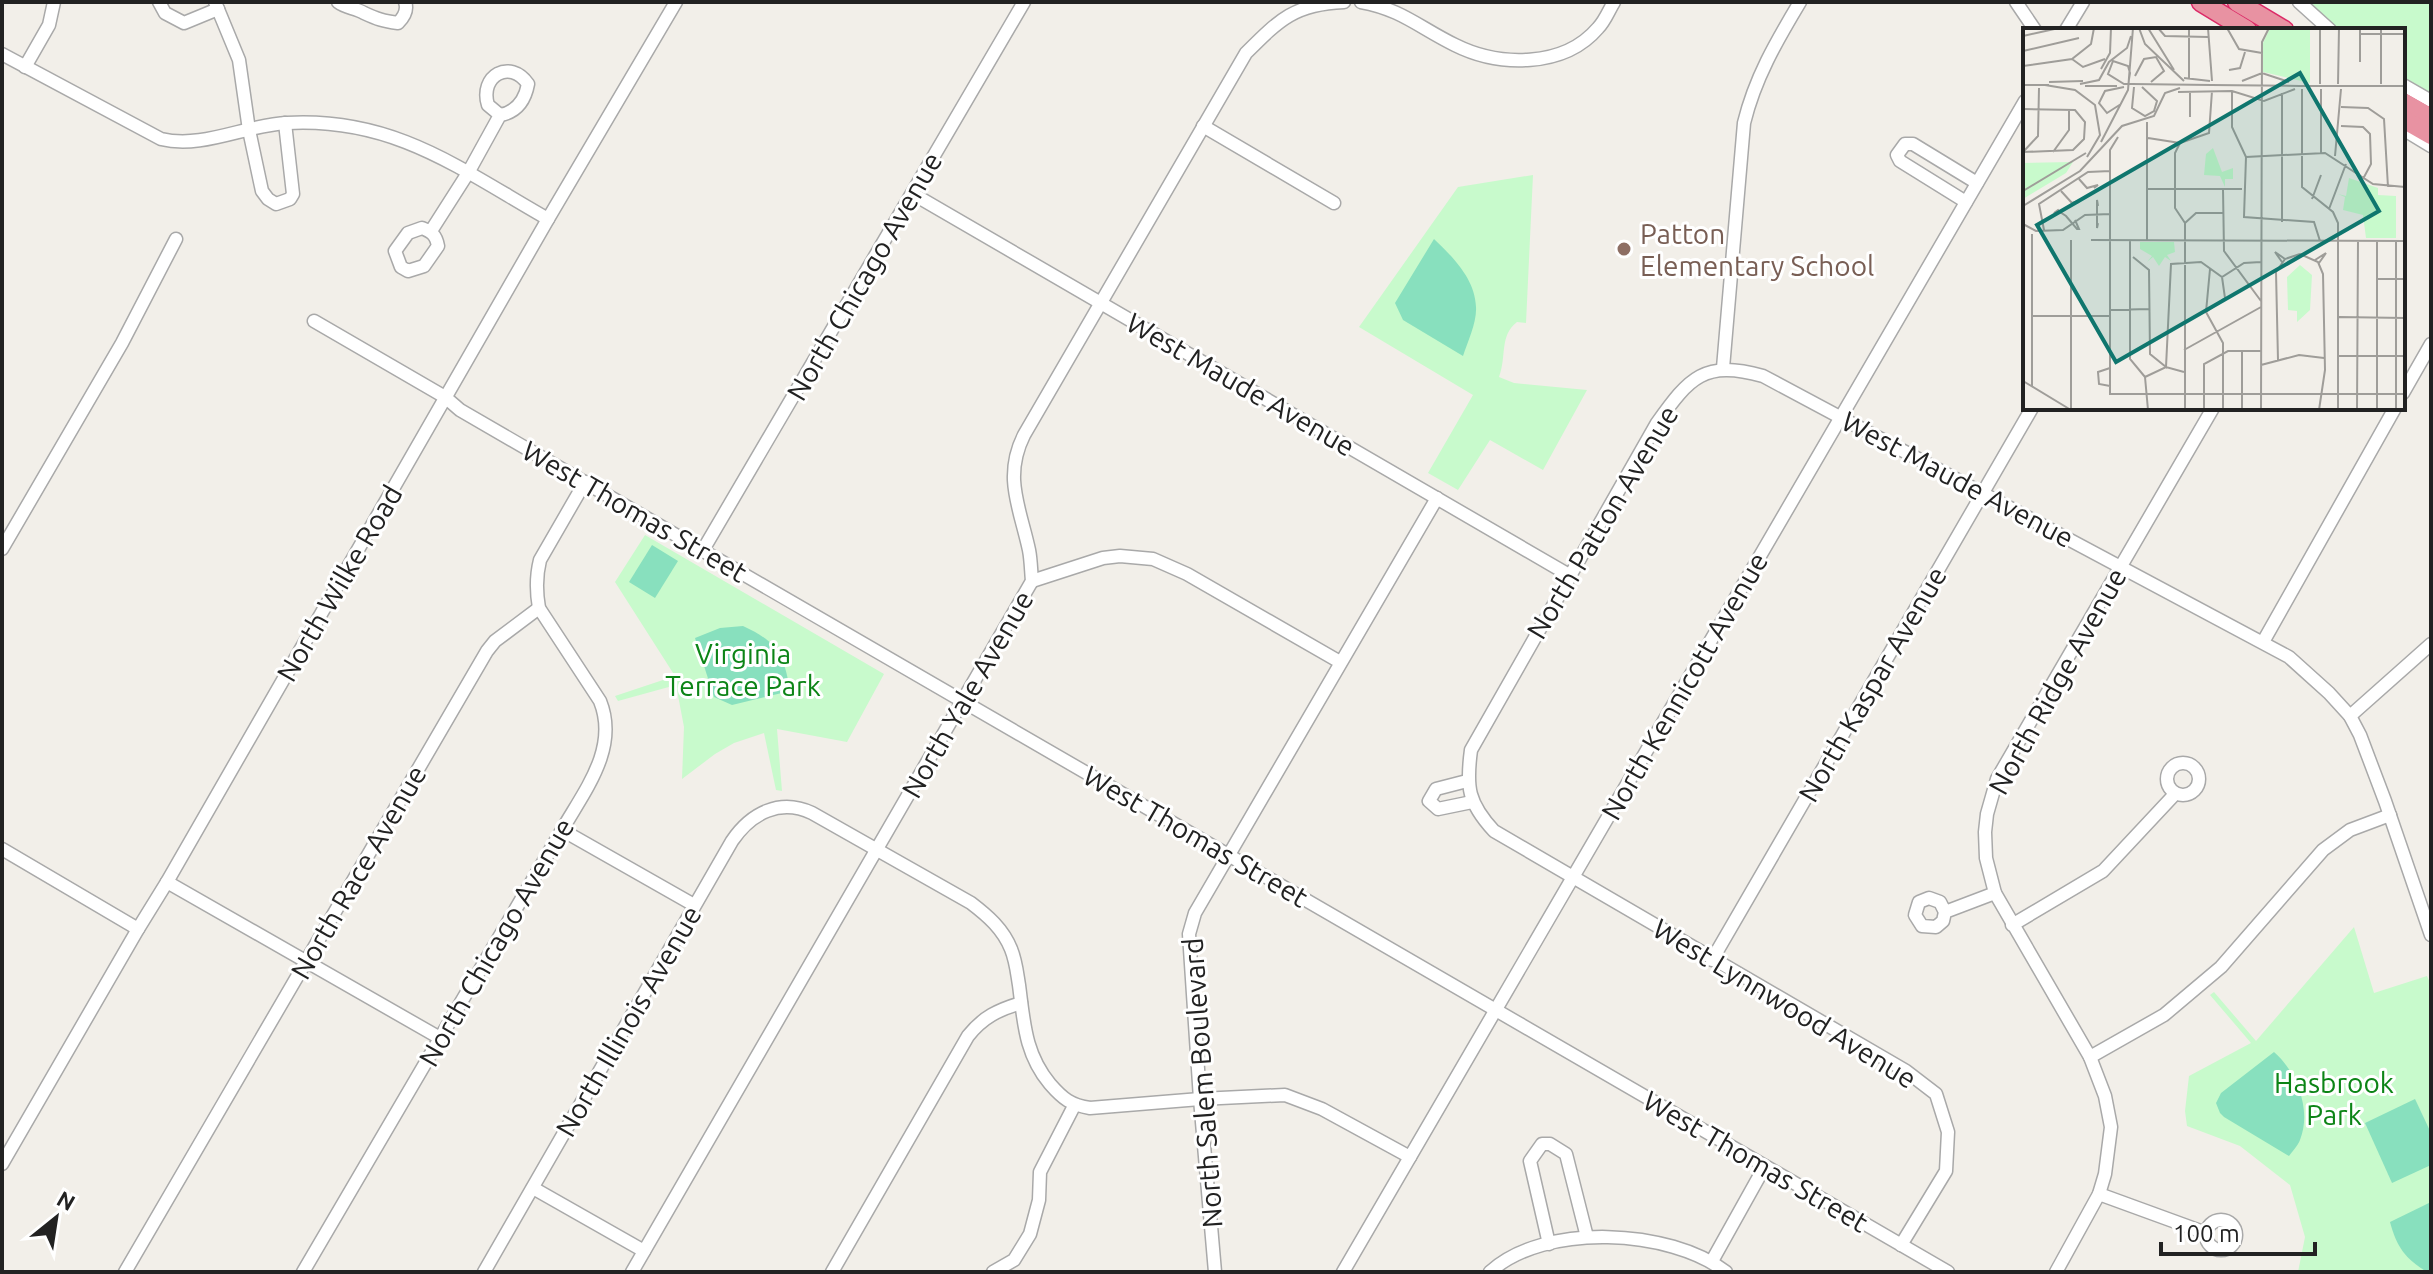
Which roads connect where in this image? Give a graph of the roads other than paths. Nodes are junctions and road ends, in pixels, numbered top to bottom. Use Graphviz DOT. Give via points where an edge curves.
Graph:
graph roads {
  1 [pos="54,2"];
  2 [pos="159,2"];
  3 [pos="338,2"];
  4 [pos="372,2"];
  5 [pos="405,2"];
  6 [pos="676,2"];
  7 [pos="1024,2"];
  8 [pos="1319,2"];
  9 [pos="1344,2"];
  10 [pos="1361,2"];
  11 [pos="1614,2"];
  12 [pos="1800,2"];
  13 [pos="2016,2"];
  14 [pos="2083,2"];
  15 [pos="2201,2"];
  16 [pos="2237,2"];
  17 [pos="2299,2"];
  18 [pos="216,6"];
  19 [pos="363,12"];
  20 [pos="2034,28"];
  21 [pos="2067,28"];
  22 [pos="2244,28"];
  23 [pos="2281,28"];
  24 [pos="2328,28"];
  25 [pos="2,54"];
  26 [pos="25,67"];
  27 [pos="2405,86"];
  28 [pos="2431,101"];
  29 [pos="2405,103"];
  30 [pos="2023,104"];
  31 [pos="500,115"];
  32 [pos="2431,118"];
  33 [pos="2405,120"];
  34 [pos="285,123"];
  35 [pos="1203,126"];
  36 [pos="249,130"];
  37 [pos="2405,130"];
  38 [pos="2431,135"];
  39 [pos="2431,146"];
  40 [pos="468,173"];
  41 [pos="1977,183"];
  42 [pos="913,194"];
  43 [pos="1966,202"];
  44 [pos="1334,203"];
  45 [pos="548,219"];
  46 [pos="431,231"];
  47 [pos="176,239"];
  48 [pos="1100,301"];
  49 [pos="314,321"];
  50 [pos="2431,344"];
  51 [pos="1723,368"];
  52 [pos="2405,390"];
  53 [pos="445,397"];
  54 [pos="2031,410"];
  55 [pos="2212,410"];
  56 [pos="2394,410"];
  57 [pos="1842,417"];
  58 [pos="585,482"];
  59 [pos="1983,493"];
  60 [pos="1437,498"];
  61 [pos="2,549"];
  62 [pos="703,550"];
  63 [pos="2120,566"];
  64 [pos="1569,575"];
  65 [pos="1032,581"];
  66 [pos="539,608"];
  67 [pos="2263,642"];
  68 [pos="2431,644"];
  69 [pos="1340,662"];
  70 [pos="963,701"];
  71 [pos="2350,716"];
  72 [pos="1467,781"];
  73 [pos="2175,794"];
  74 [pos="1472,802"];
  75 [pos="2390,815"];
  76 [pos="562,830"];
  77 [pos="2,849"];
  78 [pos="877,850"];
  79 [pos="1229,855"];
  80 [pos="1573,877"];
  81 [pos="167,882"];
  82 [pos="1995,893"];
  83 [pos="694,905"];
  84 [pos="1945,912"];
  85 [pos="2012,925"];
  86 [pos="138,929"];
  87 [pos="2431,935"];
  88 [pos="1712,960"];
  89 [pos="306,963"];
  90 [pos="1021,1003"];
  91 [pos="1496,1010"];
  92 [pos="440,1038"];
  93 [pos="2090,1057"];
  94 [pos="1200,1099"];
  95 [pos="1074,1106"];
  96 [pos="1410,1157"];
  97 [pos="2,1164"];
  98 [pos="1765,1166"];
  99 [pos="533,1188"];
  100 [pos="2099,1194"];
  101 [pos="2206,1233"];
  102 [pos="1587,1237"];
  103 [pos="1549,1244"];
  104 [pos="1901,1245"];
  105 [pos="644,1251"];
  106 [pos="1712,1261"];
  107 [pos="125,1272"];
  108 [pos="303,1272"];
  109 [pos="484,1272"];
  110 [pos="632,1272"];
  111 [pos="832,1272"];
  112 [pos="993,1272"];
  113 [pos="1215,1272"];
  114 [pos="1343,1272"];
  115 [pos="1490,1272"];
  116 [pos="1726,1272"];
  117 [pos="1948,1272"];
  118 [pos="2056,1272"];
  1 -- 26 [label="street" via="49,25"];
  2 -- 18 [label="street" via="165,13 184,23"];
  3 -- 19 [label="street"];
  4 -- 19 [label="street"];
  5 -- 19 [label="street" via="398,23"];
  6 -- 45 [label="street, North Wilke Road"];
  7 -- 42 [label="street, North Chicago Avenue"];
  8 -- 9 [label="street"];
  8 -- 35 [label="street, North Yale Avenue" via="1279,22 1246,53"];
  10 -- 11 [label="street" via="1383,6 1486,56 1531,60 1567,53 1598,29"];
  12 -- 51 [label="street" via="1766,59 1744,123"];
  13 -- 20 [label="street"];
  14 -- 21 [label="street"];
  15 -- 22 [label="highway"];
  16 -- 23 [label="highway"];
  17 -- 24 [label="street"];
  18 -- 36 [label="street" via="239,60"];
  25 -- 26 [label="street"];
  26 -- 36 [label="street" via="161,139 187,142"];
  27 -- 28 [label="street"];
  29 -- 32 [label="highway"];
  30 -- 41 [label="street, North Kennicott Avenue"];
  31 -- 40 [label="street"];
  33 -- 38 [label="highway"];
  34 -- 36 [label="street"];
  34 -- 36 [label="street" via="293,194 284,203 276,204 262,191"];
  34 -- 40 [label="street" via="339,123 373,130"];
  35 -- 44 [label="street"];
  35 -- 48 [label="street, North Yale Avenue"];
  37 -- 39 [label="street"];
  40 -- 45 [label="street"];
  40 -- 46 [label="street"];
  41 -- 43 [label="street, North Kennicott Avenue"];
  41 -- 43 [label="street" via="1913,144 1905,144 1897,155"];
  42 -- 48 [label="street, West Maude Avenue"];
  42 -- 62 [label="street, North Chicago Avenue"];
  43 -- 57 [label="street, North Kennicott Avenue"];
  45 -- 53 [label="street, North Wilke Road"];
  47 -- 61 [label="street"];
  48 -- 60 [label="street, West Maude Avenue"];
  48 -- 65 [label="street, North Yale Avenue" via="1018,448 1015,494"];
  49 -- 53 [label="street, West Thomas Street"];
  50 -- 52 [label="street"];
  51 -- 57 [label="street, West Maude Avenue" via="1763,376"];
  51 -- 64 [label="street, North Patton Avenue" via="1691,381 1663,414"];
  53 -- 58 [label="street, West Thomas Street"];
  53 -- 81 [label="street, North Wilke Road"];
  54 -- 59 [label="street, North Kaspar Avenue"];
  55 -- 63 [label="street, North Ridge Avenue"];
  56 -- 67 [label="street"];
  57 -- 59 [label="street, West Maude Avenue"];
  57 -- 80 [label="street, North Kennicott Avenue"];
  58 -- 62 [label="street, West Thomas Street"];
  58 -- 66 [label="street" via="540,560"];
  59 -- 63 [label="street, West Maude Avenue"];
  59 -- 88 [label="street, North Kaspar Avenue"];
  60 -- 64 [label="street, West Maude Avenue"];
  60 -- 69 [label="street, North Salem Boulevard"];
  62 -- 70 [label="street, West Thomas Street"];
  63 -- 67 [label="street, West Maude Avenue"];
  63 -- 82 [label="street, North Ridge Avenue" via="1997,779 1985,832"];
  64 -- 72 [label="street, North Patton Avenue" via="1471,750"];
  65 -- 69 [label="street" via="1103,558 1153,559"];
  65 -- 70 [label="street, North Yale Avenue"];
  66 -- 76 [label="street, North Chicago Avenue" via="606,714 598,767"];
  66 -- 89 [label="street, North Race Avenue" via="487,651"];
  67 -- 71 [label="street, West Maude Avenue" via="2289,657"];
  68 -- 71 [label="street"];
  69 -- 79 [label="street, North Salem Boulevard"];
  70 -- 78 [label="street, North Yale Avenue"];
  70 -- 79 [label="street, West Thomas Street"];
  71 -- 75 [label="street, West Maude Avenue"];
  72 -- 74 [label="street, North Patton Avenue"];
  72 -- 74 [label="street" via="1436,789 1429,801 1438,809"];
  73 -- 85 [label="street" via="2103,871"];
  74 -- 80 [label="street, North Patton Avenue" via="1494,831"];
  75 -- 87 [label="street, West Maude Avenue"];
  75 -- 93 [label="street" via="2350,830 2323,850 2221,967 2164,1015"];
  76 -- 83 [label="street"];
  76 -- 92 [label="street, North Chicago Avenue"];
  77 -- 86 [label="street"];
  78 -- 83 [label="street, North Illinois Avenue" via="800,808 784,805 761,812 737,834"];
  78 -- 90 [label="street" via="989,917 1011,949"];
  78 -- 105 [label="street, North Yale Avenue"];
  79 -- 91 [label="street, West Thomas Street"];
  79 -- 94 [label="street, North Salem Boulevard" via="1195,913 1189,934"];
  80 -- 88 [label="street, West Lynnwood Avenue"];
  80 -- 91 [label="street, North Kennicott Avenue"];
  81 -- 86 [label="street, North Wilke Road"];
  81 -- 89 [label="street"];
  82 -- 84 [label="street"];
  82 -- 85 [label="street, North Ridge Avenue"];
  83 -- 99 [label="street, North Illinois Avenue"];
  85 -- 93 [label="street, North Ridge Avenue"];
  86 -- 97 [label="street, North Wilke Road"];
  88 -- 104 [label="street, West Lynnwood Avenue" via="1906,1071 1936,1094 1948,1132 1946,1171"];
  89 -- 92 [label="street"];
  89 -- 107 [label="street, North Race Avenue"];
  90 -- 95 [label="street" via="1027,1041 1039,1070"];
  90 -- 111 [label="street" via="985,1018 968,1036"];
  91 -- 96 [label="street, North Kennicott Avenue"];
  91 -- 98 [label="street, West Thomas Street"];
  92 -- 108 [label="street, North Chicago Avenue"];
  93 -- 100 [label="street, North Ridge Avenue" via="2111,1127"];
  94 -- 95 [label="street"];
  94 -- 96 [label="street" via="1285,1095"];
  94 -- 113 [label="street, North Salem Boulevard"];
  95 -- 112 [label="street" via="1040,1172 1036,1216 1023,1248"];
  96 -- 114 [label="street, North Kennicott Avenue"];
  98 -- 104 [label="street, West Thomas Street"];
  98 -- 106 [label="street"];
  99 -- 105 [label="street"];
  99 -- 109 [label="street, North Illinois Avenue"];
  100 -- 101 [label="street"];
  100 -- 118 [label="street, North Ridge Avenue"];
  102 -- 103 [label="street"];
  102 -- 103 [label="street" via="1566,1154 1542,1144 1530,1161"];
  102 -- 106 [label="street" via="1655,1242"];
  103 -- 115 [label="street" via="1527,1250"];
  104 -- 117 [label="street, West Thomas Street"];
  105 -- 110 [label="street, North Yale Avenue"];
  106 -- 116 [label="street"];
}
